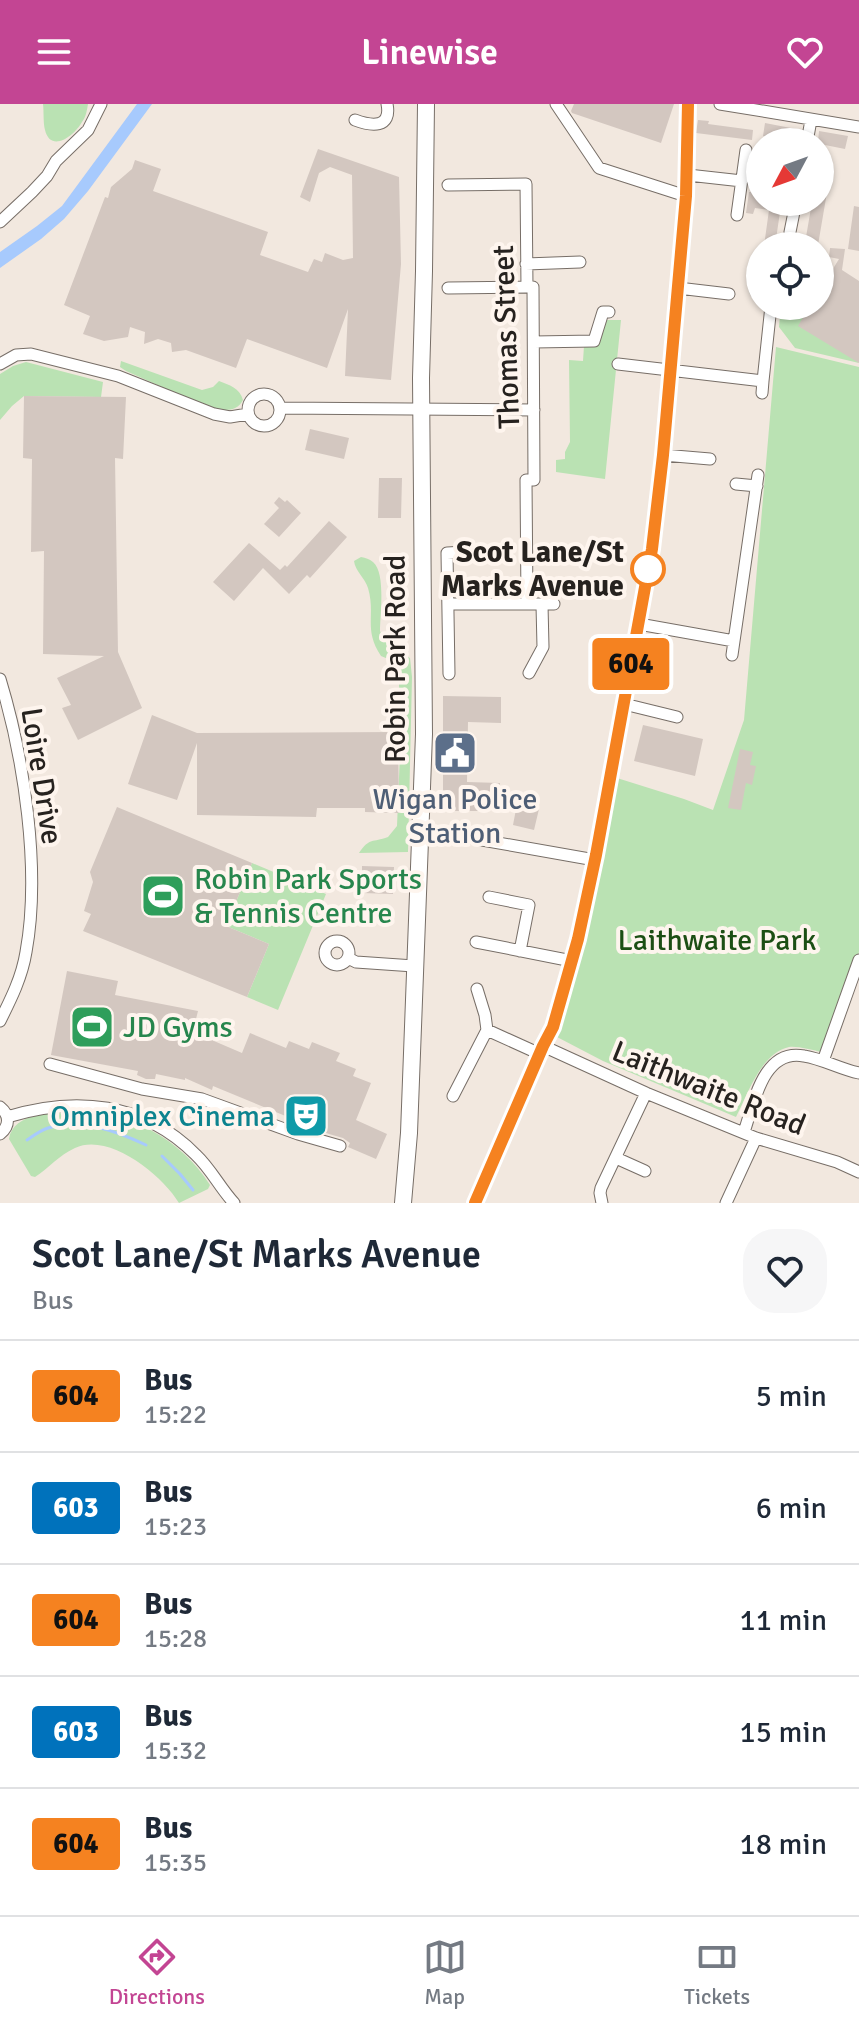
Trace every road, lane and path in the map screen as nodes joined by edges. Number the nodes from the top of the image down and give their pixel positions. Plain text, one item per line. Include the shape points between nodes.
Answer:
1 (101, 104) edge
2 (387, 104) edge
3 (556, 104) edge
4 (688, 104) edge
5 (720, 104) edge
6 (423, 107) edge
7 (355, 120) dead end
8 (811, 120) junction
9 (859, 127) edge
10 (810, 128) edge
11 (746, 150) dead end
12 (688, 175) junction
13 (742, 181) junction
14 (448, 185) dead end
15 (686, 196) junction
16 (737, 215) dead end
17 (793, 216) edge
18 (0, 222) edge
19 (790, 232) dead end
20 (580, 262) dead end
21 (526, 264) junction
22 (527, 287) junction
23 (448, 288) dead end
24 (678, 288) junction
25 (729, 294) dead end
26 (609, 312) dead end
27 (770, 320) edge
28 (534, 342) junction
29 (0, 364) edge
30 (618, 364) dead end
31 (670, 371) junction
32 (280, 408) junction
33 (421, 409) junction
34 (534, 410) junction
35 (248, 414) junction
36 (663, 455) junction
37 (710, 459) dead end
38 (736, 484) dead end
39 (465, 552) dead end
40 (527, 603) junction
41 (448, 604) junction
42 (639, 624) junction
43 (734, 641) junction
44 (732, 655) dead end
45 (529, 673) dead end
46 (449, 674) dead end
47 (0, 679) edge
48 (624, 704) junction
49 (677, 717) dead end
50 (459, 836) dead end
51 (595, 860) junction
52 (489, 897) dead end
53 (476, 942) dead end
54 (520, 951) junction
55 (348, 958) dead end
56 (859, 960) edge
57 (572, 961) junction
58 (414, 966) junction
59 (477, 989) dead end
60 (0, 1021) edge
61 (487, 1030) junction
62 (542, 1050) junction
63 (823, 1061) junction
64 (50, 1064) dead end
65 (859, 1073) edge
66 (646, 1093) junction
67 (453, 1096) dead end
68 (4, 1112) edge
69 (744, 1132) junction
70 (0, 1134) edge
71 (756, 1138) junction
72 (340, 1146) dead end
73 (616, 1158) junction
74 (645, 1171) dead end
75 (859, 1172) edge
76 (234, 1203) edge
77 (403, 1203) edge
78 (475, 1203) edge
79 (602, 1203) edge
80 (726, 1203) edge

1 - 18 street via 88,130
2 - 7 street via 383,122
3 - 15 street via 599,168
4 - 12 street
5 - 8 street
6 - 33 street, Robin Park Road
8 - 9 street
8 - 10 street
11 - 13 street
12 - 13 street
12 - 15 street
13 - 16 street
14 - 21 street, Thomas Street via 529,180
15 - 24 street
17 - 19 street
20 - 21 street
21 - 22 street, Thomas Street
22 - 23 street
22 - 28 street, Thomas Street via 533,287
24 - 25 street
24 - 31 street
26 - 28 street via 603,312 594,341
27 - 31 street via 763,387
28 - 34 street, Thomas Street
29 - 35 street via 31,354 118,376 214,414
30 - 31 street
31 - 36 street
32 - 33 street
32 - 35 street via 268,426 254,423
32 - 35 street via 275,399 262,394 249,404
33 - 34 street
33 - 58 street, Robin Park Road via 424,734
34 - 40 street, Thomas Street via 534,480 526,480
36 - 37 street
36 - 42 street
38 - 43 street via 758,481
39 - 41 street via 447,553
40 - 41 street
40 - 45 street via 548,605 543,647
41 - 46 street
42 - 43 street
42 - 48 street
43 - 44 street
47 - 60 street, Loire Drive via 24,787 31,898 26,955
48 - 49 street
48 - 51 street
50 - 51 street
51 - 57 street
52 - 54 street via 529,905
53 - 54 street
54 - 57 street
55 - 58 street
56 - 63 street
57 - 62 street
58 - 77 street, Robin Park Road
59 - 61 street
61 - 62 street, Laithwaite Road
61 - 67 street
62 - 66 street, Laithwaite Road
62 - 78 street
63 - 65 street
63 - 69 street via 794,1055 769,1068
64 - 72 street via 202,1099
66 - 69 street, Laithwaite Road
66 - 73 street
68 - 70 street via 7,1126
68 - 76 street via 79,1105 148,1120 189,1147
69 - 71 street, Laithwaite Road
71 - 75 street, Laithwaite Road
71 - 80 street
73 - 74 street
73 - 79 street via 601,1188

